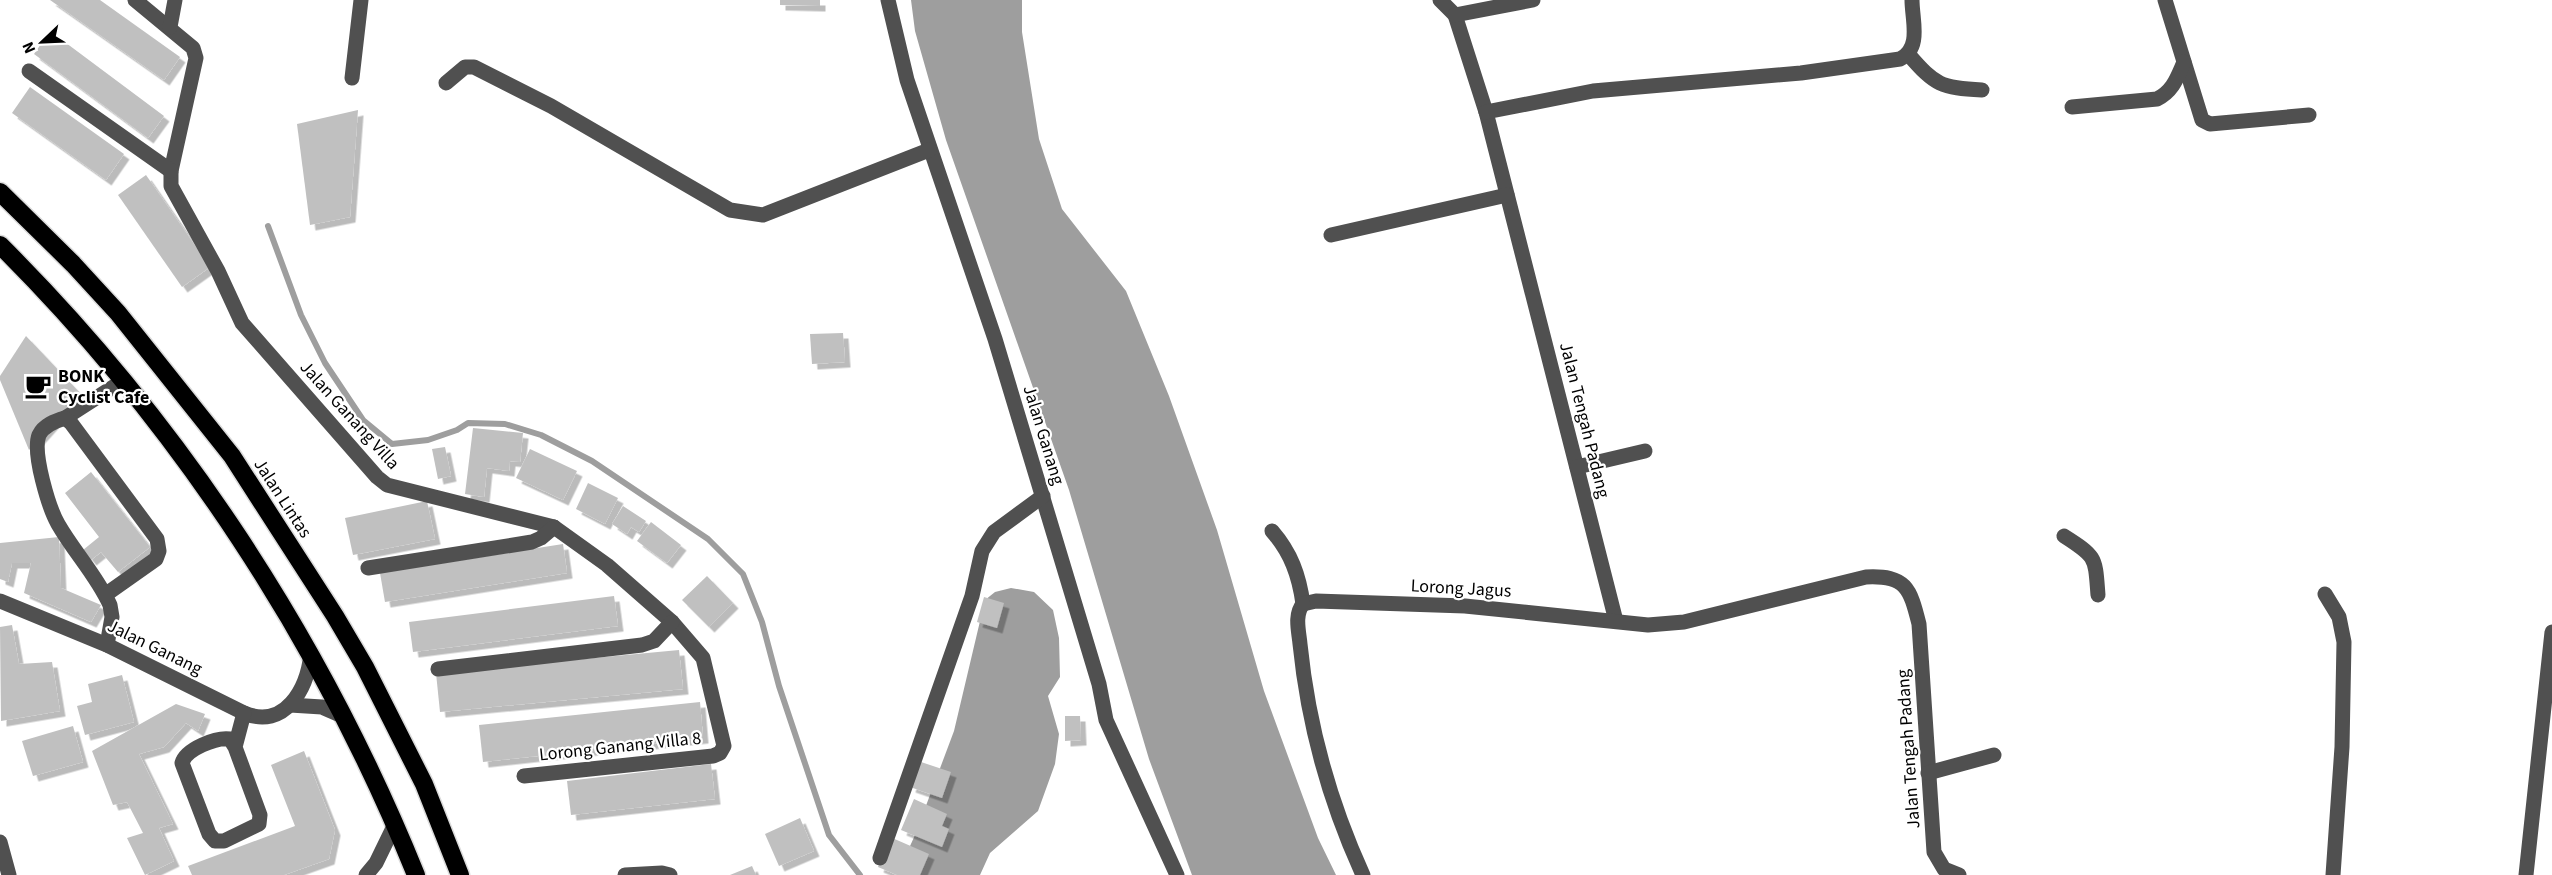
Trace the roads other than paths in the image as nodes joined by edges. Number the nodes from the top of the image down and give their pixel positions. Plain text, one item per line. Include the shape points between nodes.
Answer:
1 (135, 0) edge
2 (175, 0) edge
3 (361, 0) edge
4 (888, 0) edge
5 (1440, 0) edge
6 (1533, 0) edge
7 (1912, 0) edge
8 (2165, 0) edge
9 (1455, 15) junction
10 (170, 27) junction
11 (1909, 55) junction
12 (2184, 62) junction
13 (28, 71) dead end
14 (352, 78) dead end
15 (446, 83) dead end
16 (1982, 90) dead end
17 (2072, 107) dead end
18 (1486, 112) junction
19 (2309, 115) dead end
20 (929, 150) junction
21 (171, 171) junction
22 (0, 192) edge
23 (1507, 195) junction
24 (1331, 235) dead end
25 (0, 245) edge
26 (124, 380) junction
27 (65, 418) junction
28 (1645, 451) dead end
29 (1577, 467) junction
30 (1042, 496) junction
31 (554, 526) junction
32 (1272, 531) dead end
33 (2064, 536) dead end
34 (368, 568) dead end
35 (2325, 594) dead end
36 (105, 595) junction
37 (2098, 596) dead end
38 (0, 601) edge
39 (1303, 604) junction
40 (1616, 621) junction
41 (672, 622) junction
42 (2552, 632) edge
43 (107, 645) junction
44 (311, 654) junction
45 (438, 669) dead end
46 (290, 705) junction
47 (244, 713) junction
48 (345, 717) junction
49 (235, 747) junction
50 (720, 753) joint
51 (1994, 755) dead end
52 (1928, 773) junction
53 (524, 776) dead end
54 (395, 824) junction
55 (0, 842) edge
56 (880, 858) dead end
57 (7, 874) edge
58 (366, 875) edge
59 (416, 875) edge
60 (460, 875) edge
61 (625, 875) edge
62 (670, 875) edge
63 (1176, 875) edge
64 (1363, 875) edge
65 (1959, 875) edge
66 (2333, 875) edge
67 (2526, 875) edge

1 - 10 street, Jalan Ganang Villa
2 - 10 street
3 - 14 street
4 - 20 street, Jalan Ganang
5 - 9 street
6 - 9 street
7 - 11 street via 1914,32
8 - 12 street
9 - 18 street, Jalan Tengah Padang
10 - 21 street, Jalan Ganang Villa via 194,48 196,58
11 - 16 street via 1930,79 1955,89
11 - 18 street via 1801,73 1593,91
12 - 17 street via 2174,86 2157,99
12 - 19 street via 2200,117 2206,123
13 - 21 street
15 - 20 street via 465,67 474,67 551,106 730,210 763,215
18 - 23 street, Jalan Tengah Padang
20 - 30 street, Jalan Ganang via 995,339
21 - 31 street, Jalan Ganang Villa via 171,186 177,200 218,270 242,323 377,477 398,490
22 - 60 highway, Jalan Lintas via 118,314 232,456 364,667 424,784
23 - 24 street
23 - 29 street, Jalan Tengah Padang
25 - 26 highway
26 - 27 street
26 - 44 highway via 249,552
27 - 36 street via 54,421 39,436 42,476 57,523
27 - 36 street via 157,538 156,560
28 - 29 street
29 - 40 street, Jalan Tengah Padang
30 - 56 street via 994,532 982,551 972,596
30 - 63 street, Jalan Ganang via 1100,684 1106,720
31 - 34 street via 532,542
31 - 41 street, Jalan Ganang Villa via 607,565
32 - 39 street via 1294,563
33 - 37 street via 2092,556
35 - 66 street via 2339,617 2343,642 2342,747
36 - 43 street via 112,617
38 - 43 street, Jalan Ganang
39 - 40 street, Lorong Jagus via 1316,601 1465,606
39 - 64 street via 1298,618 1312,719 1334,797
40 - 52 street, Jalan Tengah Padang via 1648,625 1684,622 1866,577 1895,579 1906,585 1919,624
41 - 45 street via 654,641 642,645
41 - 50 street, Jalan Ganang Villa via 703,658 724,746
42 - 67 street
43 - 47 street, Jalan Ganang
44 - 46 street via 305,682
44 - 48 highway
46 - 47 street, Jalan Ganang via 270,717
46 - 48 street, Jalan Ganang via 322,706
47 - 49 street
48 - 54 highway
49 - 49 street via 260,815 259,824 224,841 215,841 182,763 189,752 223,738 230,739
50 - 53 street, Lorong Ganang Villa 8
51 - 52 street
52 - 65 street, Jalan Tengah Padang via 1934,852 1944,869
54 - 58 street
54 - 59 highway
55 - 57 street
61 - 62 street

